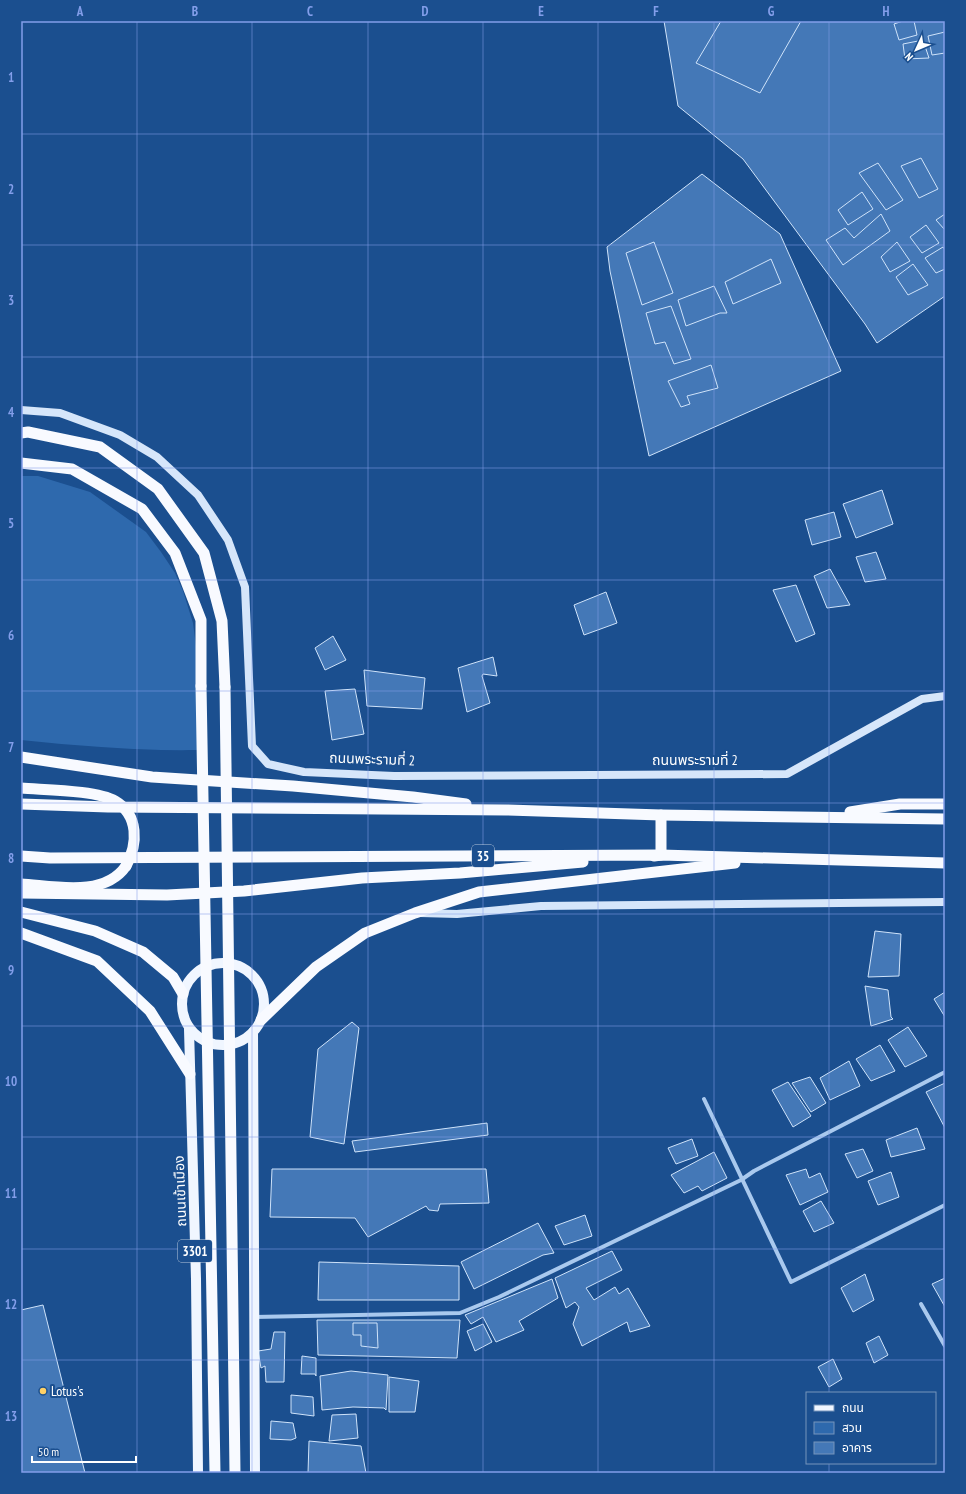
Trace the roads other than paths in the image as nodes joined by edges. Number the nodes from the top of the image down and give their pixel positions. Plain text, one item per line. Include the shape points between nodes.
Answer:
1 (21, 410) edge
2 (21, 433) edge
3 (21, 463) edge
4 (945, 696) edge
5 (21, 757) edge
6 (21, 788) edge
7 (21, 804) edge
8 (945, 804) edge
9 (507, 810) junction
10 (661, 815) junction
11 (822, 817) junction
12 (945, 819) edge
13 (661, 855) junction
14 (21, 856) edge
15 (773, 858) junction
16 (945, 863) edge
17 (21, 884) edge
18 (231, 892) junction
19 (21, 893) edge
20 (202, 893) junction
21 (945, 902) edge
22 (21, 912) edge
23 (415, 913) junction
24 (21, 933) edge
25 (232, 963) junction
26 (204, 966) junction
27 (183, 994) junction
28 (261, 1020) junction
29 (189, 1029) junction
30 (253, 1032) junction
31 (945, 1072) edge
32 (190, 1074) junction
33 (704, 1099) dead end
34 (741, 1180) junction
35 (945, 1205) edge
36 (921, 1304) dead end
37 (253, 1317) junction
38 (945, 1346) edge
39 (198, 1473) edge
40 (215, 1473) edge
41 (235, 1473) edge
42 (255, 1473) edge

1 - 4 main road, ถนนพระรามที่ 2 via 60,412 120,435 157,457 198,495 228,540 245,587 252,746 268,764 304,772 394,776 787,774 922,699
2 - 41 highway, bridge via 28,432 100,447 158,489 204,552 222,621
3 - 40 highway, bridge via 72,468 142,509 175,554 201,620
5 - 9 highway via 152,776 413,797
6 - 17 highway, bridge via 78,793 115,801 131,818 135,830 133,854 126,867 102,885 83,887
7 - 9 highway
8 - 11 highway via 900,804
9 - 10 highway
10 - 11 highway
10 - 13 highway
11 - 12 highway
13 - 14 highway, 35 via 58,858
13 - 15 highway, 35
13 - 18 highway via 460,873 362,878
15 - 16 highway, 35
15 - 23 highway via 479,892
18 - 20 highway
18 - 25 highway
19 - 20 highway
20 - 26 highway
21 - 23 main road via 556,906 457,914
22 - 27 highway via 95,931 143,952 173,977
23 - 28 highway via 364,933 316,967
24 - 32 highway via 97,961 150,1010
25 - 26 main road via 218,962
25 - 28 main road via 251,974 263,992
26 - 27 main road, ถนนเข้าเมือง via 192,975 184,987
27 - 29 main road, ถนนเข้าเมือง via 182,1016
28 - 30 main road
29 - 30 main road via 208,1043 220,1046 244,1040
29 - 32 main road, ถนนเข้าเมือง / 3301
30 - 37 main road
31 - 34 street via 754,1170
32 - 39 main road, ถนนเข้าเมือง / 3301
33 - 34 street
34 - 35 street via 791,1282
34 - 37 street via 499,1297 460,1313
36 - 38 street
37 - 42 main road

